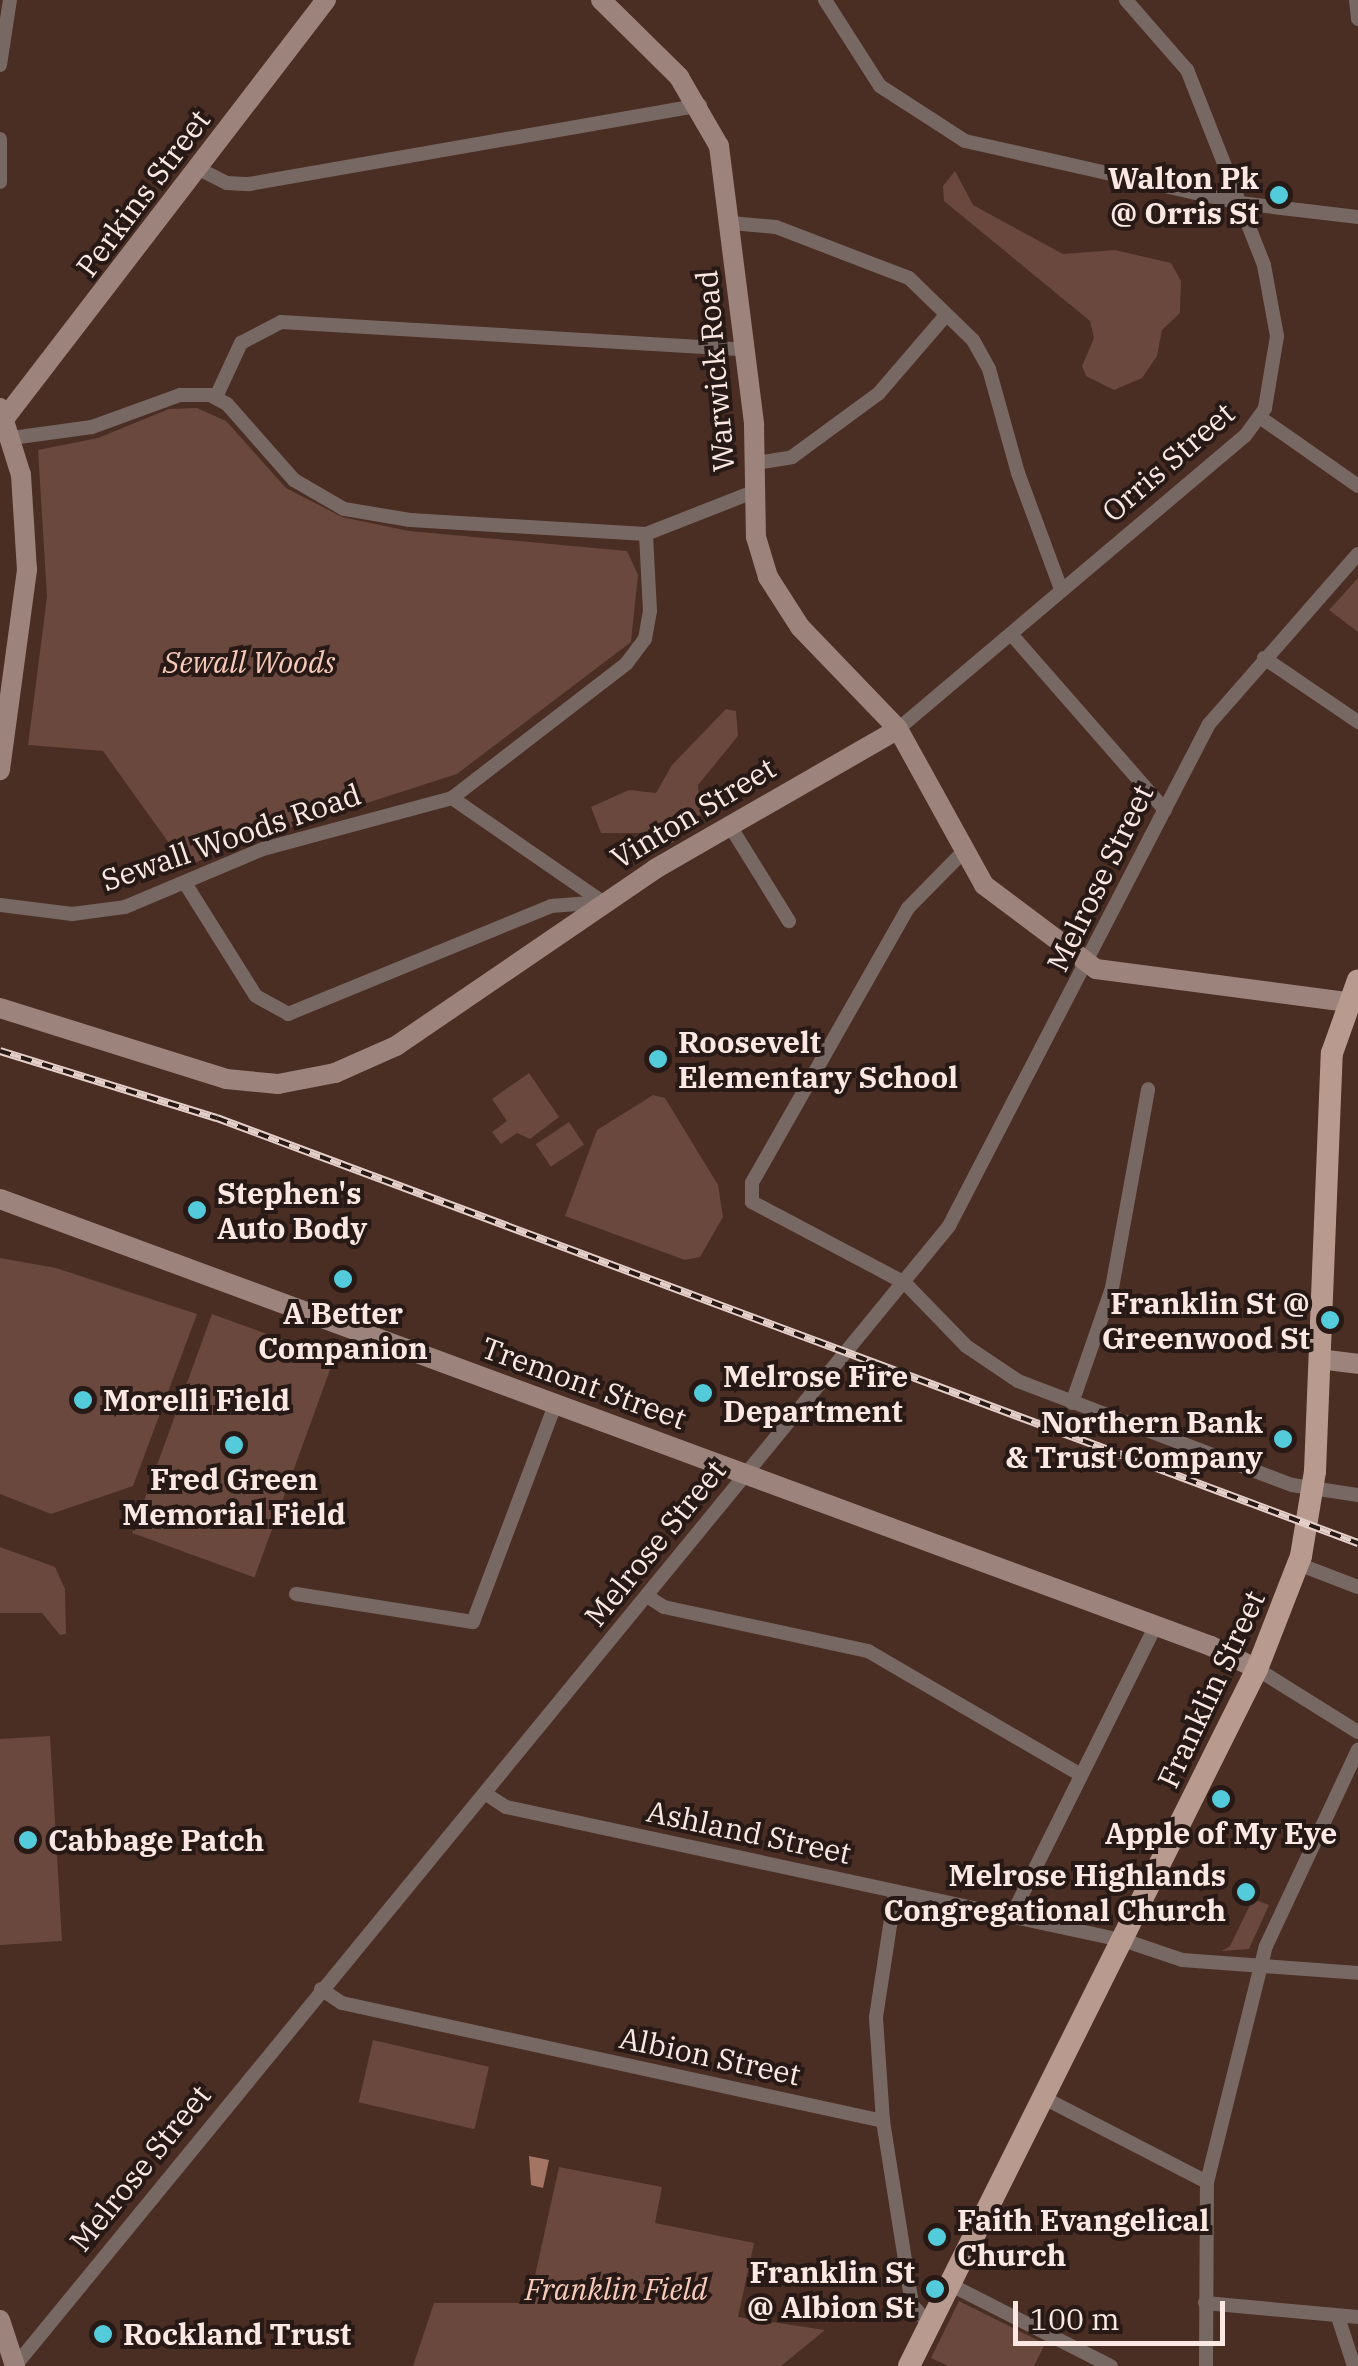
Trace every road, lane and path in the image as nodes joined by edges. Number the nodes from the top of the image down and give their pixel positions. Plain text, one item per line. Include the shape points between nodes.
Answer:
1 (10, 0) edge
2 (326, 0) edge
3 (601, 0) edge
4 (824, 0) edge
5 (1126, 0) edge
6 (1356, 0) edge
7 (1358, 19) edge
8 (0, 66) edge
9 (700, 105) junction
10 (0, 139) edge
11 (198, 169) junction
12 (0, 182) edge
13 (1240, 204) junction
14 (1358, 217) edge
15 (731, 223) junction
16 (946, 315) junction
17 (746, 350) junction
18 (216, 397) junction
19 (1260, 418) junction
20 (5, 421) edge
21 (756, 463) junction
22 (1358, 486) edge
23 (754, 492) junction
24 (646, 534) junction
25 (1358, 554) edge
26 (1061, 590) junction
27 (1011, 634) junction
28 (1264, 658) junction
29 (1358, 722) edge
30 (898, 730) junction
31 (0, 770) edge
32 (452, 798) junction
33 (1164, 810) junction
34 (730, 826) junction
35 (964, 851) junction
36 (185, 884) junction
37 (603, 902) junction
38 (0, 905) edge
39 (789, 920) dead end
40 (1088, 965) junction
41 (1358, 980) edge
42 (1346, 1002) junction
43 (0, 1008) edge
44 (1148, 1089) dead end
45 (0, 1200) edge
46 (905, 1283) junction
47 (1319, 1359) junction
48 (1358, 1364) edge
49 (1072, 1403) junction
50 (555, 1405) junction
51 (746, 1476) junction
52 (1314, 1488) junction
53 (1358, 1495) edge
54 (1298, 1564) junction
55 (1358, 1587) edge
56 (296, 1594) dead end
57 (647, 1596) junction
58 (1156, 1626) junction
59 (1258, 1669) junction
60 (1358, 1732) edge
61 (1358, 1750) edge
62 (1080, 1775) junction
63 (486, 1794) junction
64 (895, 1893) junction
65 (1011, 1917) junction
66 (1126, 1941) junction
67 (1261, 1967) junction
68 (1358, 1973) edge
69 (321, 1990) junction
70 (1046, 2099) junction
71 (883, 2121) junction
72 (1207, 2182) junction
73 (950, 2285) junction
74 (1205, 2303) junction
75 (1338, 2317) junction
76 (1358, 2318) edge
77 (0, 2320) edge
78 (930, 2325) junction
79 (15, 2366) edge
80 (909, 2366) edge
81 (1111, 2366) edge
82 (1206, 2366) edge
83 (1354, 2366) edge

1 - 8 street
2 - 11 street, Perkins Street
3 - 9 street, Warwick Road
4 - 13 street via 880,86 960,138
5 - 13 street, Orris Street via 1181,60
6 - 7 street
9 - 11 street via 244,184
9 - 15 street, Warwick Road via 719,146
10 - 12 street
11 - 20 street, Perkins Street
13 - 14 street
13 - 19 street, Orris Street via 1276,318 1275,362
15 - 16 street via 776,227 904,275
15 - 17 street, Warwick Road
16 - 21 street via 879,393 792,457
16 - 26 street via 984,356
17 - 18 street via 281,322 241,342
17 - 21 street, Warwick Road
18 - 20 street via 180,395 92,427
18 - 24 street via 284,471 344,509 410,520
19 - 22 street
19 - 26 street, Orris Street
20 - 31 street via 26,521 26,597
21 - 23 street, Warwick Road
23 - 24 street
23 - 30 street, Warwick Road via 758,546 778,597
24 - 32 street, Sewall Woods Road via 650,618 638,651
25 - 28 street, Melrose Street
26 - 27 street, Orris Street
27 - 30 street, Orris Street
27 - 33 street
28 - 29 street
28 - 33 street, Melrose Street via 1209,724
30 - 34 street, Vinton Street
30 - 35 street
32 - 36 street, Sewall Woods Road via 263,849
32 - 37 street
33 - 40 street, Melrose Street
34 - 37 street, Vinton Street
34 - 39 street
35 - 40 street via 990,893
35 - 46 street via 908,908 750,1190 760,1210
36 - 37 street via 256,996 288,1014 550,906
36 - 38 street, Sewall Woods Road via 98,912
37 - 43 street, Vinton Street via 396,1046 335,1074 294,1083 226,1080
40 - 42 street
40 - 46 street, Melrose Street via 961,1207
41 - 42 main road, Franklin Street
42 - 47 main road, Franklin Street via 1331,1064
44 - 49 street via 1112,1288
45 - 50 street, Tremont Street
46 - 49 street via 985,1362
46 - 51 street, Melrose Street
47 - 48 street
47 - 52 main road, Franklin Street
49 - 52 street
50 - 51 street, Tremont Street
50 - 56 street via 473,1623
51 - 57 street, Melrose Street
51 - 58 street, Tremont Street
52 - 53 street
52 - 54 main road, Franklin Street
54 - 55 street
54 - 59 main road, Franklin Street
57 - 62 street via 664,1607 872,1653
57 - 63 street, Melrose Street
58 - 59 street, Tremont Street
58 - 62 street
59 - 60 street
59 - 66 main road, Franklin Street
61 - 67 street
62 - 65 street
63 - 64 street, Ashland Street via 504,1807
63 - 69 street, Melrose Street
64 - 65 street, Ashland Street
64 - 71 street via 877,2006
65 - 66 street, Ashland Street
66 - 67 street, Ashland Street via 1182,1960
66 - 70 main road, Franklin Street
67 - 68 street, Ashland Street
67 - 72 street
69 - 71 street, Albion Street via 342,2003
69 - 79 street, Melrose Street
70 - 72 street
70 - 73 main road, Franklin Street
71 - 78 street via 912,2305
72 - 74 street
73 - 78 main road, Franklin Street
73 - 81 street
74 - 75 street
74 - 82 street
75 - 76 street
75 - 83 street
77 - 79 street
78 - 80 main road, Franklin Street

